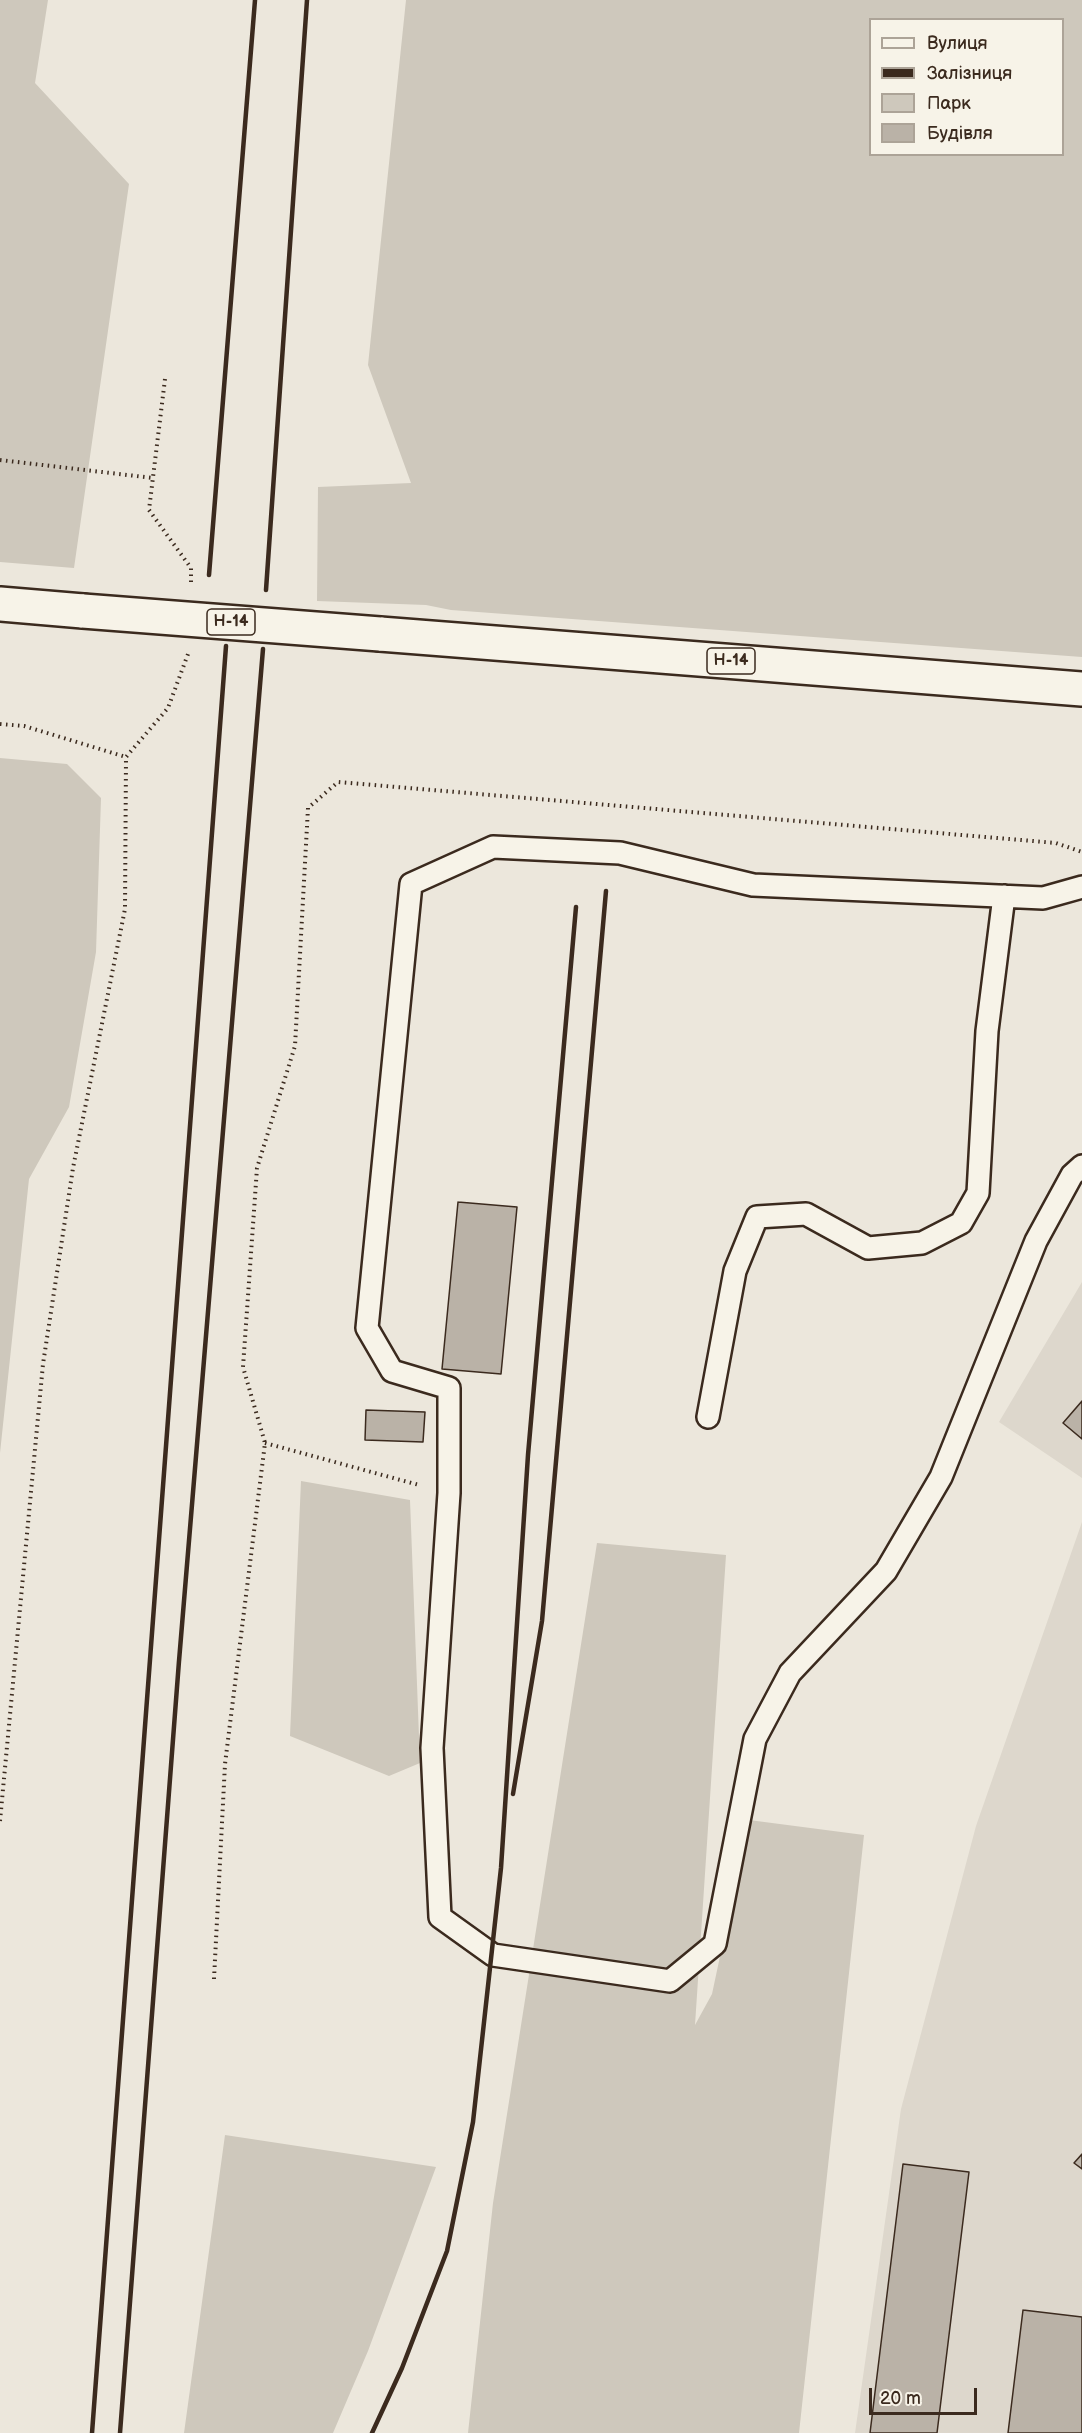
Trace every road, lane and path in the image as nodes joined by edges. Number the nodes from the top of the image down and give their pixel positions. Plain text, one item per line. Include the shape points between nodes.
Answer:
1 (165, 379) dead end
2 (0, 460) edge
3 (153, 478) junction
4 (191, 590) dead end
5 (0, 604) edge
6 (189, 644) dead end
7 (1082, 688) edge
8 (0, 724) edge
9 (126, 757) junction
10 (1082, 852) edge
11 (1082, 887) edge
12 (1005, 896) junction
13 (1082, 1166) edge
14 (708, 1417) dead end
15 (265, 1443) junction
16 (449, 1493) junction
17 (0, 1821) edge
18 (214, 1979) dead end

1 - 3 path
2 - 3 path
3 - 4 path via 149,510 191,568
5 - 7 main road, Н-14, bridge
6 - 9 path via 168,708
8 - 9 path via 24,726
9 - 17 path via 125,909 73,1168 43,1364
10 - 15 path via 1056,843 338,783 308,808 295,1046 257,1168 243,1367
11 - 12 lane via 1043,898
12 - 14 lane via 987,1031 978,1193 961,1223 922,1243 868,1248 806,1214 757,1217 735,1271
12 - 16 lane via 753,885 620,853 493,848 411,884 367,1328 392,1371 449,1388
13 - 16 lane via 1072,1175 1036,1241 941,1477 886,1571 790,1673 755,1739 715,1944 670,1981 493,1955 440,1917 432,1748
15 - 16 path
15 - 18 path via 225,1764

